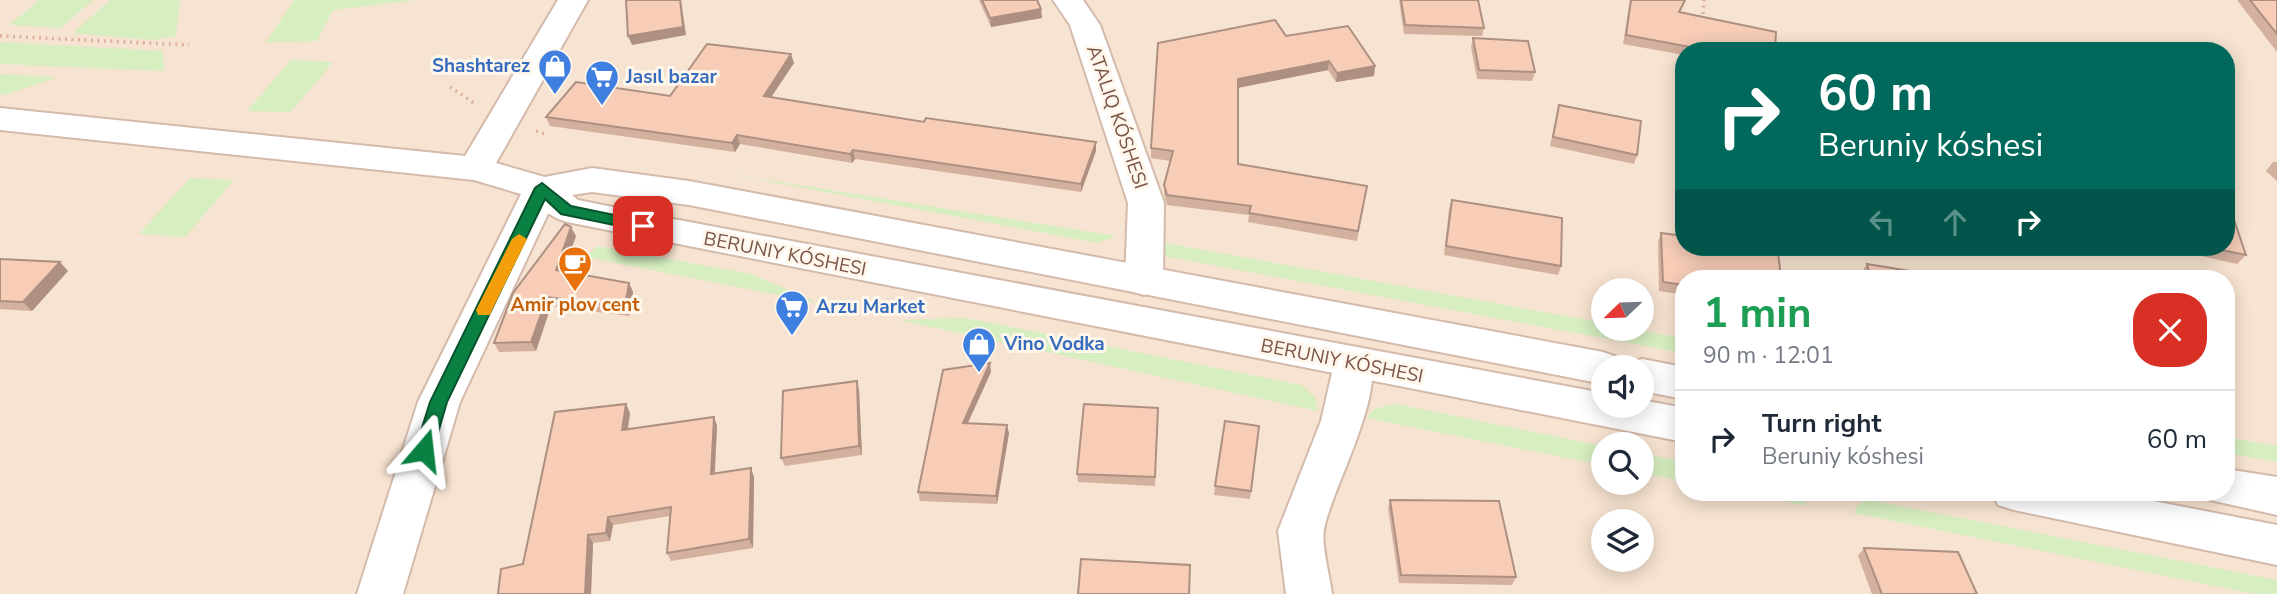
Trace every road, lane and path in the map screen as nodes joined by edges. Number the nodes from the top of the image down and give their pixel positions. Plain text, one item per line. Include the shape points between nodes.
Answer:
1 (573, 0) edge
2 (1068, 0) edge
3 (1704, 0) edge
4 (1703, 14) edge
5 (0, 36) edge
6 (189, 46) dead end
7 (3, 120) edge
8 (475, 169) junction
9 (542, 188) junction
10 (1144, 281) junction
11 (1354, 364) junction
12 (1591, 366) edge
13 (1654, 377) edge
14 (1675, 381) edge
15 (1675, 423) edge
16 (2235, 488) edge
17 (2277, 496) edge
18 (2059, 501) edge
19 (2277, 545) edge
20 (380, 594) edge
21 (1309, 594) edge

1 - 8 street
2 - 10 street via 1085,25 1146,203
3 - 4 path
5 - 6 path
7 - 8 street
8 - 9 street
9 - 10 street via 592,180 689,193
9 - 11 street, BERUNIY KÓSHESI via 567,210
9 - 20 street via 439,402
10 - 12 street
11 - 15 street, BERUNIY KÓSHESI
11 - 21 street via 1342,421 1301,531
13 - 14 street
16 - 17 street
18 - 19 street

